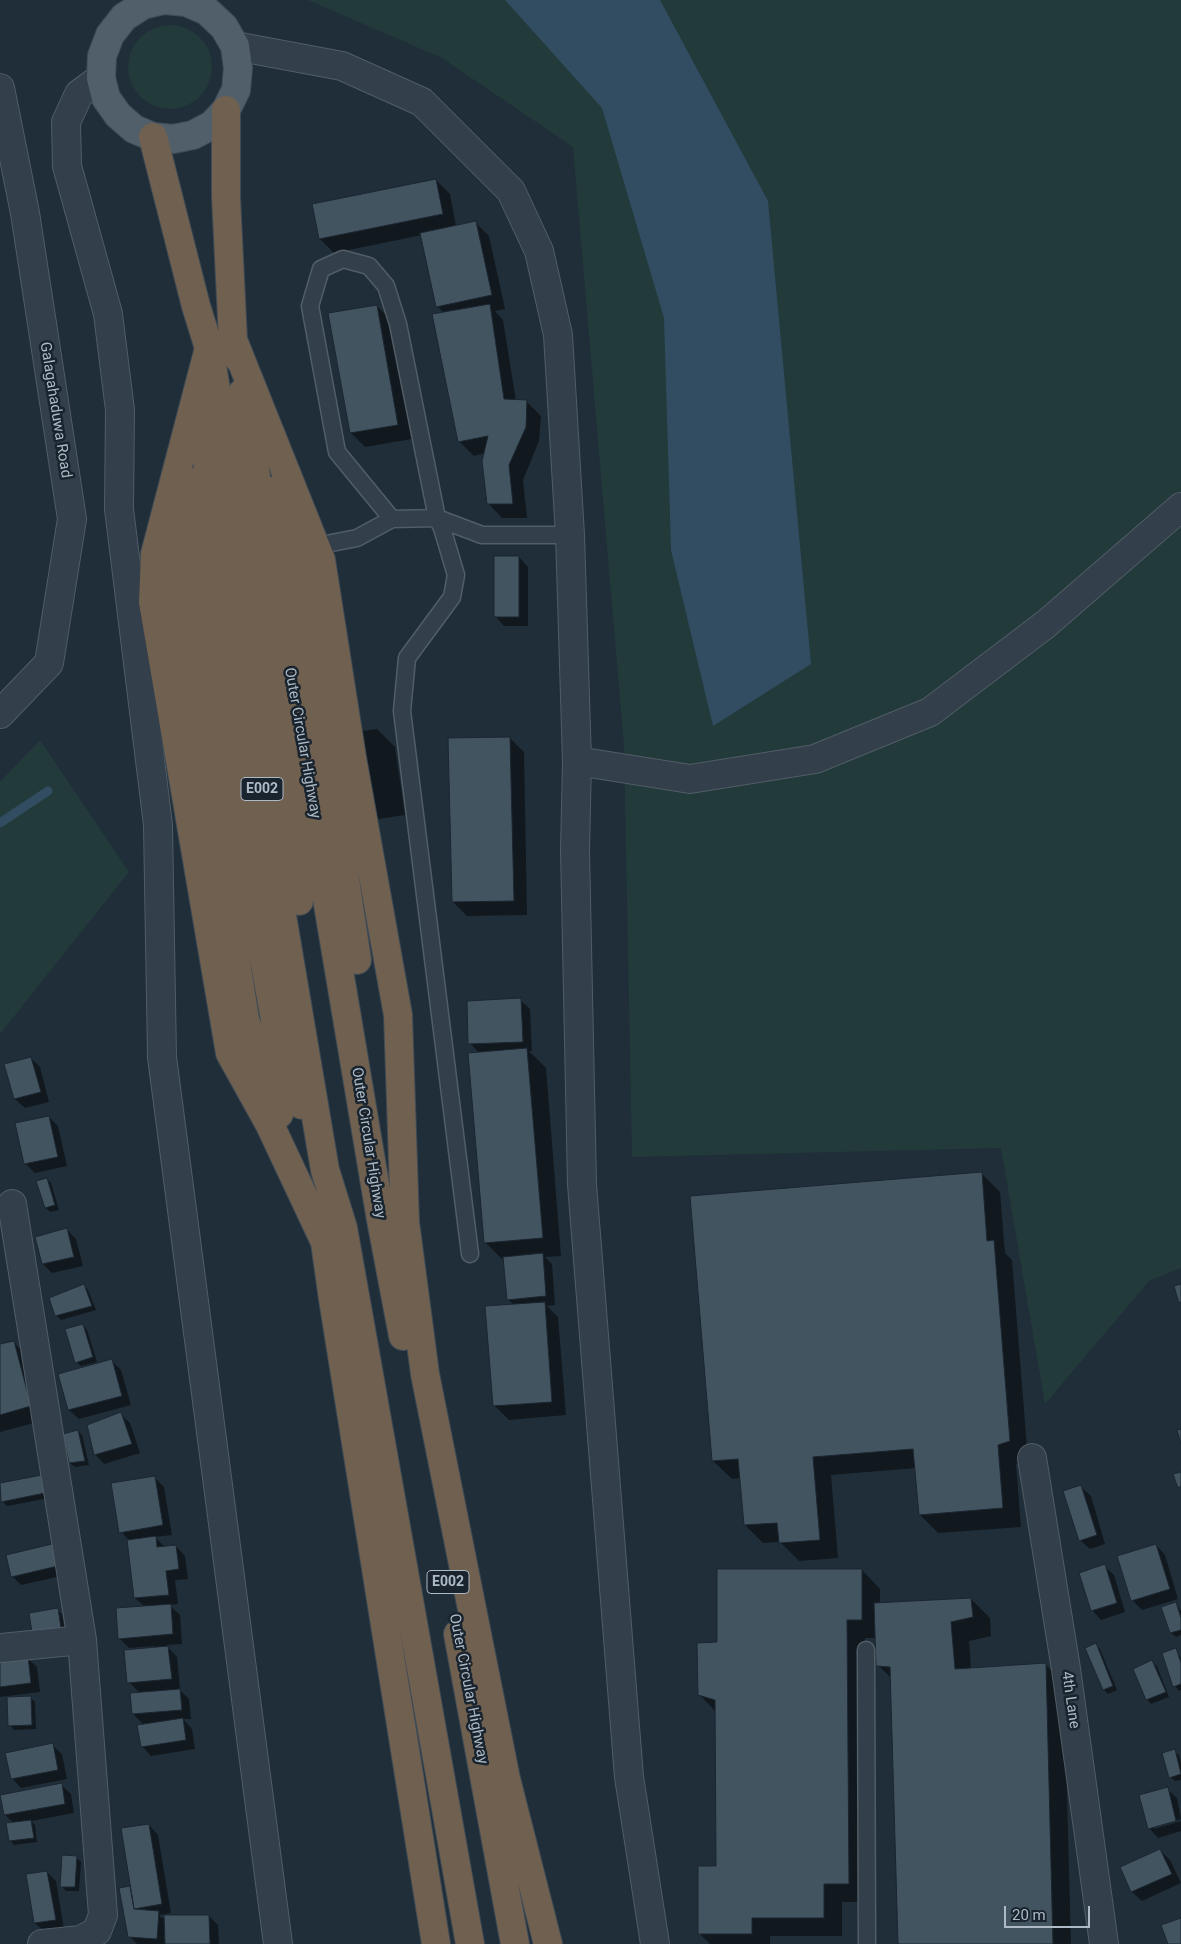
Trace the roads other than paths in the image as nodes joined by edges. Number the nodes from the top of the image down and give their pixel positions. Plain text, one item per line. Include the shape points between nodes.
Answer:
1 (175, 1) edge
2 (123, 9) edge
3 (235, 46) junction
4 (101, 78) junction
5 (0, 88) edge
6 (226, 110) junction
7 (153, 137) junction
8 (221, 344) junction
9 (202, 427) junction
10 (194, 482) junction
11 (1181, 507) edge
12 (392, 518) junction
13 (437, 518) junction
14 (570, 534) junction
15 (316, 546) junction
16 (0, 714) edge
17 (577, 761) junction
18 (325, 1170) junction
19 (12, 1204) dead end
20 (334, 1235) junction
21 (470, 1254) dead end
22 (1032, 1458) dead end
23 (82, 1640) junction
24 (0, 1648) edge
25 (866, 1650) dead end
26 (42, 1944) edge
27 (278, 1944) edge
28 (436, 1944) edge
29 (470, 1944) edge
30 (515, 1944) edge
31 (548, 1944) edge
32 (655, 1944) edge
33 (867, 1944) edge
34 (1104, 1944) edge

1 - 2 main road
1 - 3 main road via 208,11 224,26
2 - 4 main road via 102,56
3 - 6 main road via 236,90
3 - 14 street via 342,66 422,102 511,191 539,252 558,335
4 - 7 main road via 106,98 118,115 134,129
4 - 27 street via 79,94 66,122 67,166 108,314 120,410 119,509 158,825 162,1057
5 - 16 street, Galagahaduwa Road via 26,213 72,520 48,663
6 - 7 main road via 212,125 193,135 173,139
6 - 8 highway
7 - 8 highway via 196,306
8 - 9 highway, E002
8 - 15 highway
8 - 20 highway via 281,770
8 - 20 highway via 155,554 153,602 230,1053
8 - 30 highway, Outer Circular Highway / E002
9 - 10 highway
9 - 18 highway, E002
10 - 18 highway via 200,572 232,779 279,1042
10 - 20 highway via 177,578 245,1020
11 - 17 street via 1046,624 930,712 815,760 690,779
12 - 13 lane
12 - 13 lane via 337,452 310,306 321,269 343,259 369,266 386,286 398,324
12 - 15 lane via 357,538
13 - 14 lane via 482,535
13 - 21 lane via 456,575 452,597 407,658 402,711
14 - 17 street
15 - 31 highway via 321,560 398,1015 405,1222 425,1374 506,1779
17 - 32 street via 575,850 582,1184 629,1777
18 - 20 highway, E002
19 - 23 street
20 - 28 highway via 333,1299
20 - 29 highway, E002
22 - 34 street, 4th Lane via 1066,1669
23 - 24 street
23 - 26 street via 103,1914 97,1931 81,1940
25 - 33 lane

